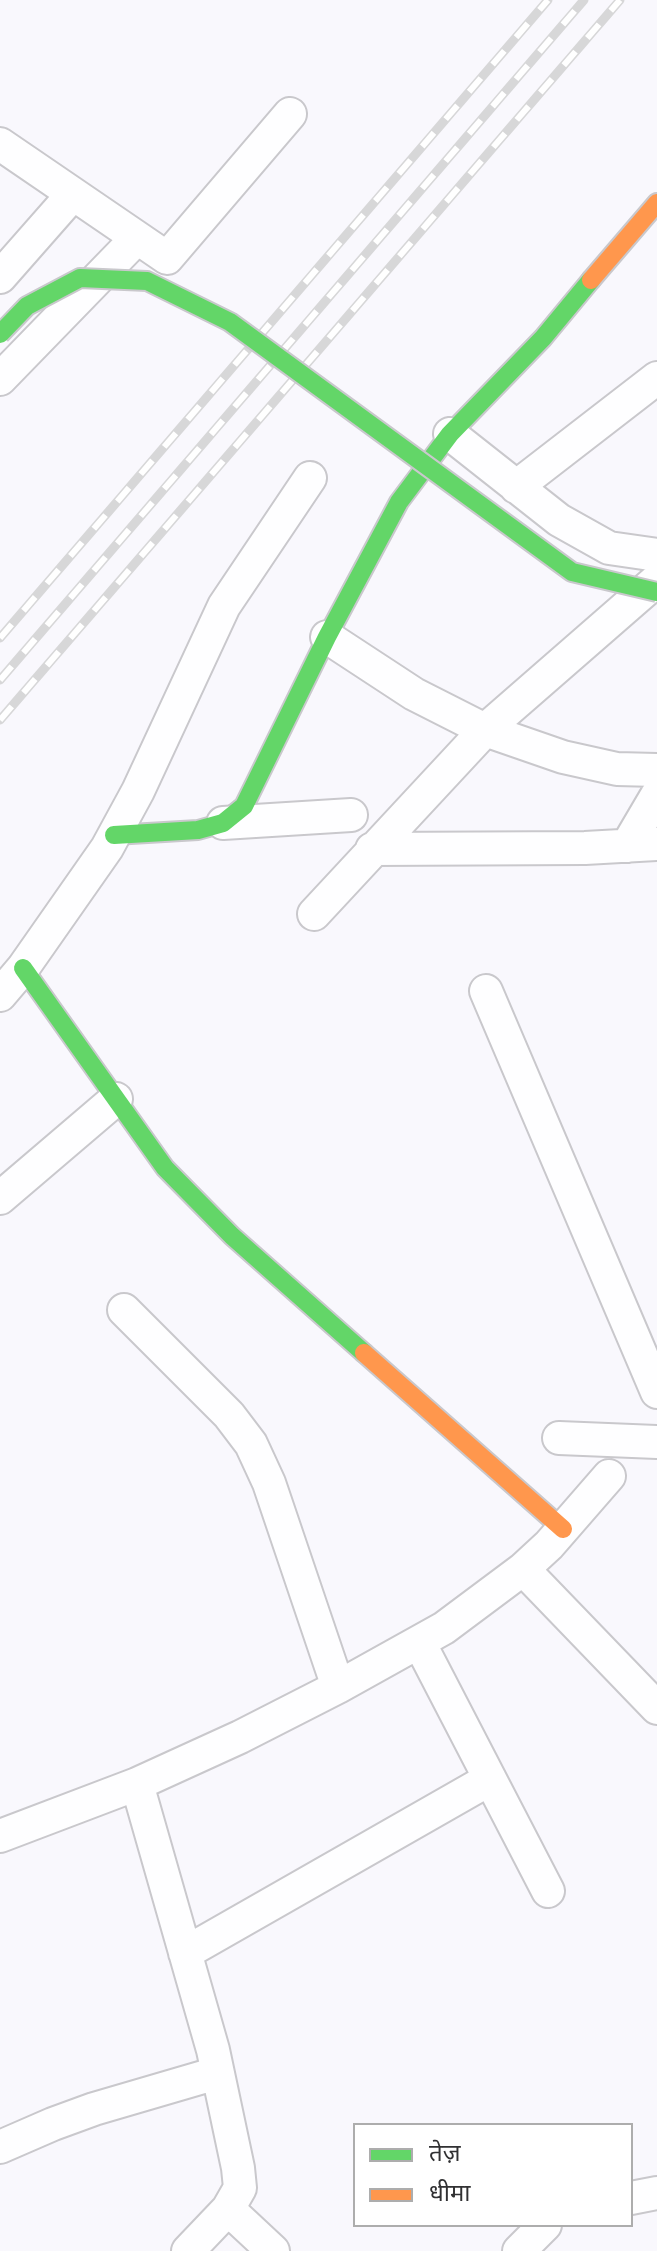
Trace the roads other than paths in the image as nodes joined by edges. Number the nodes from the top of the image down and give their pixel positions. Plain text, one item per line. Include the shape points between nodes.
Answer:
1 (290, 114) dead end
2 (0, 144) edge
3 (73, 194) junction
4 (657, 203) edge
5 (137, 238) junction
6 (0, 277) edge
7 (0, 334) edge
8 (657, 378) edge
9 (0, 379) edge
10 (450, 434) junction
11 (310, 478) dead end
12 (516, 487) junction
13 (657, 555) edge
14 (657, 580) edge
15 (657, 592) edge
16 (327, 637) junction
17 (485, 730) junction
18 (657, 770) edge
19 (657, 795) edge
20 (351, 815) dead end
21 (223, 823) junction
22 (114, 835) junction
23 (642, 845) edge
24 (372, 849) junction
25 (314, 914) dead end
26 (23, 968) junction
27 (486, 991) dead end
28 (0, 995) edge
29 (116, 1099) junction
30 (0, 1198) edge
31 (124, 1310) dead end
32 (657, 1392) edge
33 (559, 1438) dead end
34 (657, 1442) edge
35 (609, 1476) dead end
36 (563, 1529) junction
37 (523, 1569) junction
38 (419, 1642) junction
39 (338, 1687) junction
40 (657, 1708) edge
41 (490, 1779) junction
42 (137, 1784) junction
43 (0, 1836) edge
44 (548, 1891) dead end
45 (185, 1953) junction
46 (217, 2073) junction
47 (0, 2147) edge
48 (657, 2193) edge
49 (633, 2198) edge
50 (228, 2209) junction
51 (543, 2227) edge
52 (188, 2251) edge
53 (273, 2251) edge
54 (519, 2251) edge

1 - 5 street via 167,258
2 - 3 street
3 - 5 street
3 - 6 street
4 - 10 street via 543,338
5 - 9 street
7 - 15 street, bridge via 27,306 80,278 147,281 230,322 572,572
8 - 12 street
10 - 12 street
10 - 16 street via 399,502
11 - 22 street via 224,606
12 - 13 street via 559,520 609,548
14 - 17 street
16 - 17 street via 414,694
16 - 21 street via 244,806
17 - 18 street via 563,757 617,769
17 - 24 street
19 - 23 street
20 - 21 street
21 - 22 street via 198,830
22 - 26 street
23 - 24 street
24 - 25 street
26 - 28 street
26 - 29 street
27 - 32 street
29 - 30 street
29 - 36 street via 165,1168 232,1236
31 - 39 street via 251,1444
33 - 34 street
35 - 36 street
36 - 37 street
37 - 38 street
37 - 40 street
38 - 39 street
38 - 41 street
39 - 42 street
41 - 44 street
41 - 45 street
42 - 43 street
42 - 45 street
45 - 46 street
46 - 47 street via 94,2109
46 - 50 street via 240,2188
48 - 49 street
50 - 52 street
50 - 53 street
51 - 54 street

